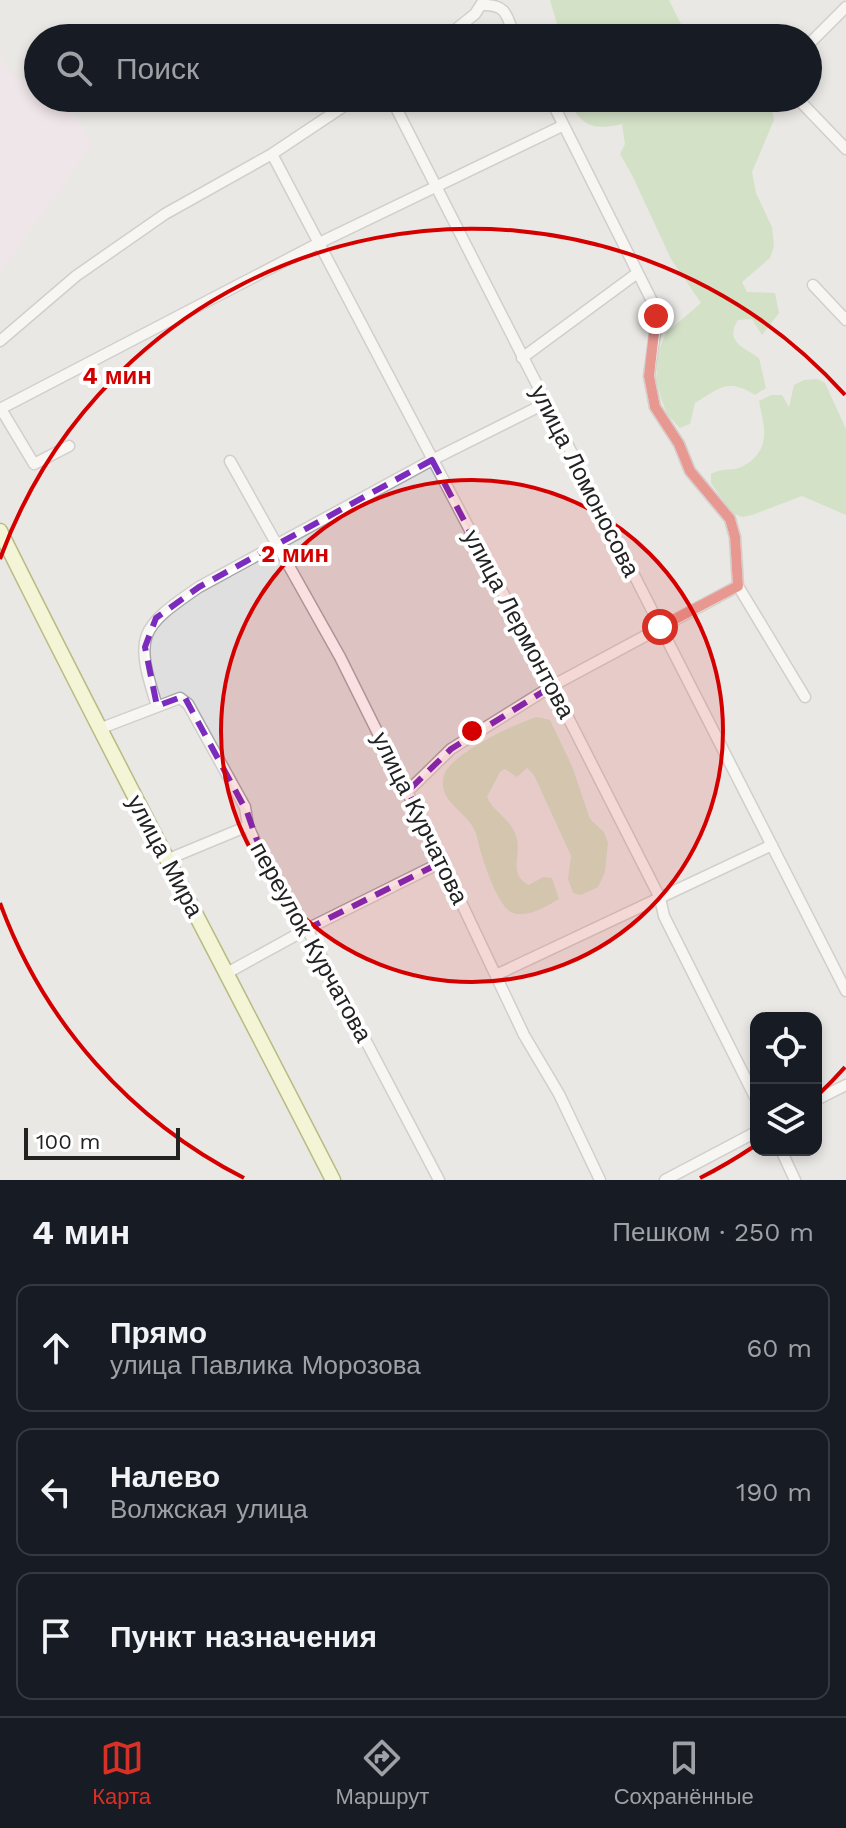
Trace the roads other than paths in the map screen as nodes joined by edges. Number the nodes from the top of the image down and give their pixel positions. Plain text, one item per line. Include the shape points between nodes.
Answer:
1 (483, 2) edge
2 (846, 7) edge
3 (464, 24) edge
4 (509, 24) edge
5 (822, 31) edge
6 (335, 112) edge
7 (398, 112) edge
8 (556, 112) edge
9 (810, 112) edge
10 (562, 126) junction
11 (846, 149) edge
12 (272, 154) junction
13 (437, 185) junction
14 (317, 244) junction
15 (636, 274) junction
16 (813, 285) dead end
17 (846, 320) edge
18 (0, 341) edge
19 (522, 358) junction
20 (546, 403) junction
21 (0, 409) edge
22 (69, 446) dead end
23 (432, 460) junction
24 (230, 461) dead end
25 (0, 531) edge
26 (276, 544) junction
27 (738, 586) junction
28 (660, 627) junction
29 (552, 686) junction
30 (805, 697) dead end
31 (157, 706) junction
32 (99, 729) junction
33 (408, 791) junction
34 (248, 826) junction
35 (772, 845) junction
36 (166, 860) junction
37 (442, 862) junction
38 (660, 898) junction
39 (307, 929) junction
40 (227, 973) junction
41 (496, 975) junction
42 (846, 991) edge
43 (846, 1085) edge
44 (750, 1087) edge
45 (822, 1097) edge
46 (750, 1135) edge
47 (784, 1156) edge
48 (333, 1180) edge
49 (439, 1180) edge
50 (600, 1180) edge
51 (665, 1180) edge
52 (795, 1180) edge

1 - 3 street
1 - 4 street via 502,8
2 - 5 street
6 - 12 street
7 - 13 street, улица Ломоносова
8 - 10 street
9 - 11 street
10 - 13 street
10 - 15 street
12 - 14 street, улица Лермонтова
12 - 18 street via 165,214 76,276
13 - 14 street
13 - 19 street, улица Ломоносова
14 - 21 street
14 - 23 street, улица Лермонтова
15 - 19 street
15 - 27 street via 656,316 649,376 655,407 690,471 730,519
16 - 17 street
19 - 20 street, улица Ломоносова
20 - 23 street
20 - 28 street, улица Ломоносова
21 - 22 street via 34,464
23 - 26 street
23 - 29 street, улица Лермонтова
24 - 26 street, улица Курчатова
25 - 32 main road, улица Мира
26 - 31 street via 199,587 149,626 145,660
26 - 33 street, улица Курчатова
27 - 28 street
27 - 30 street
28 - 29 street
28 - 35 street, улица Ломоносова
29 - 33 street via 451,749
29 - 38 street, улица Лермонтова
31 - 32 street, переулок Курчатова
31 - 34 street, переулок Курчатова via 180,698 188,704 245,807
32 - 36 main road, улица Мира
33 - 37 street, улица Курчатова
34 - 36 street
34 - 39 street, переулок Курчатова via 266,866
35 - 38 street
35 - 42 street, улица Ломоносова
36 - 40 main road, улица Мира
37 - 39 street
37 - 41 street, улица Курчатова
38 - 41 street
38 - 44 street, улица Лермонтова via 664,916
39 - 40 street
39 - 49 street, переулок Курчатова
40 - 48 main road, улица Мира
41 - 50 street, улица Курчатова
43 - 45 street
46 - 51 street
47 - 52 street

